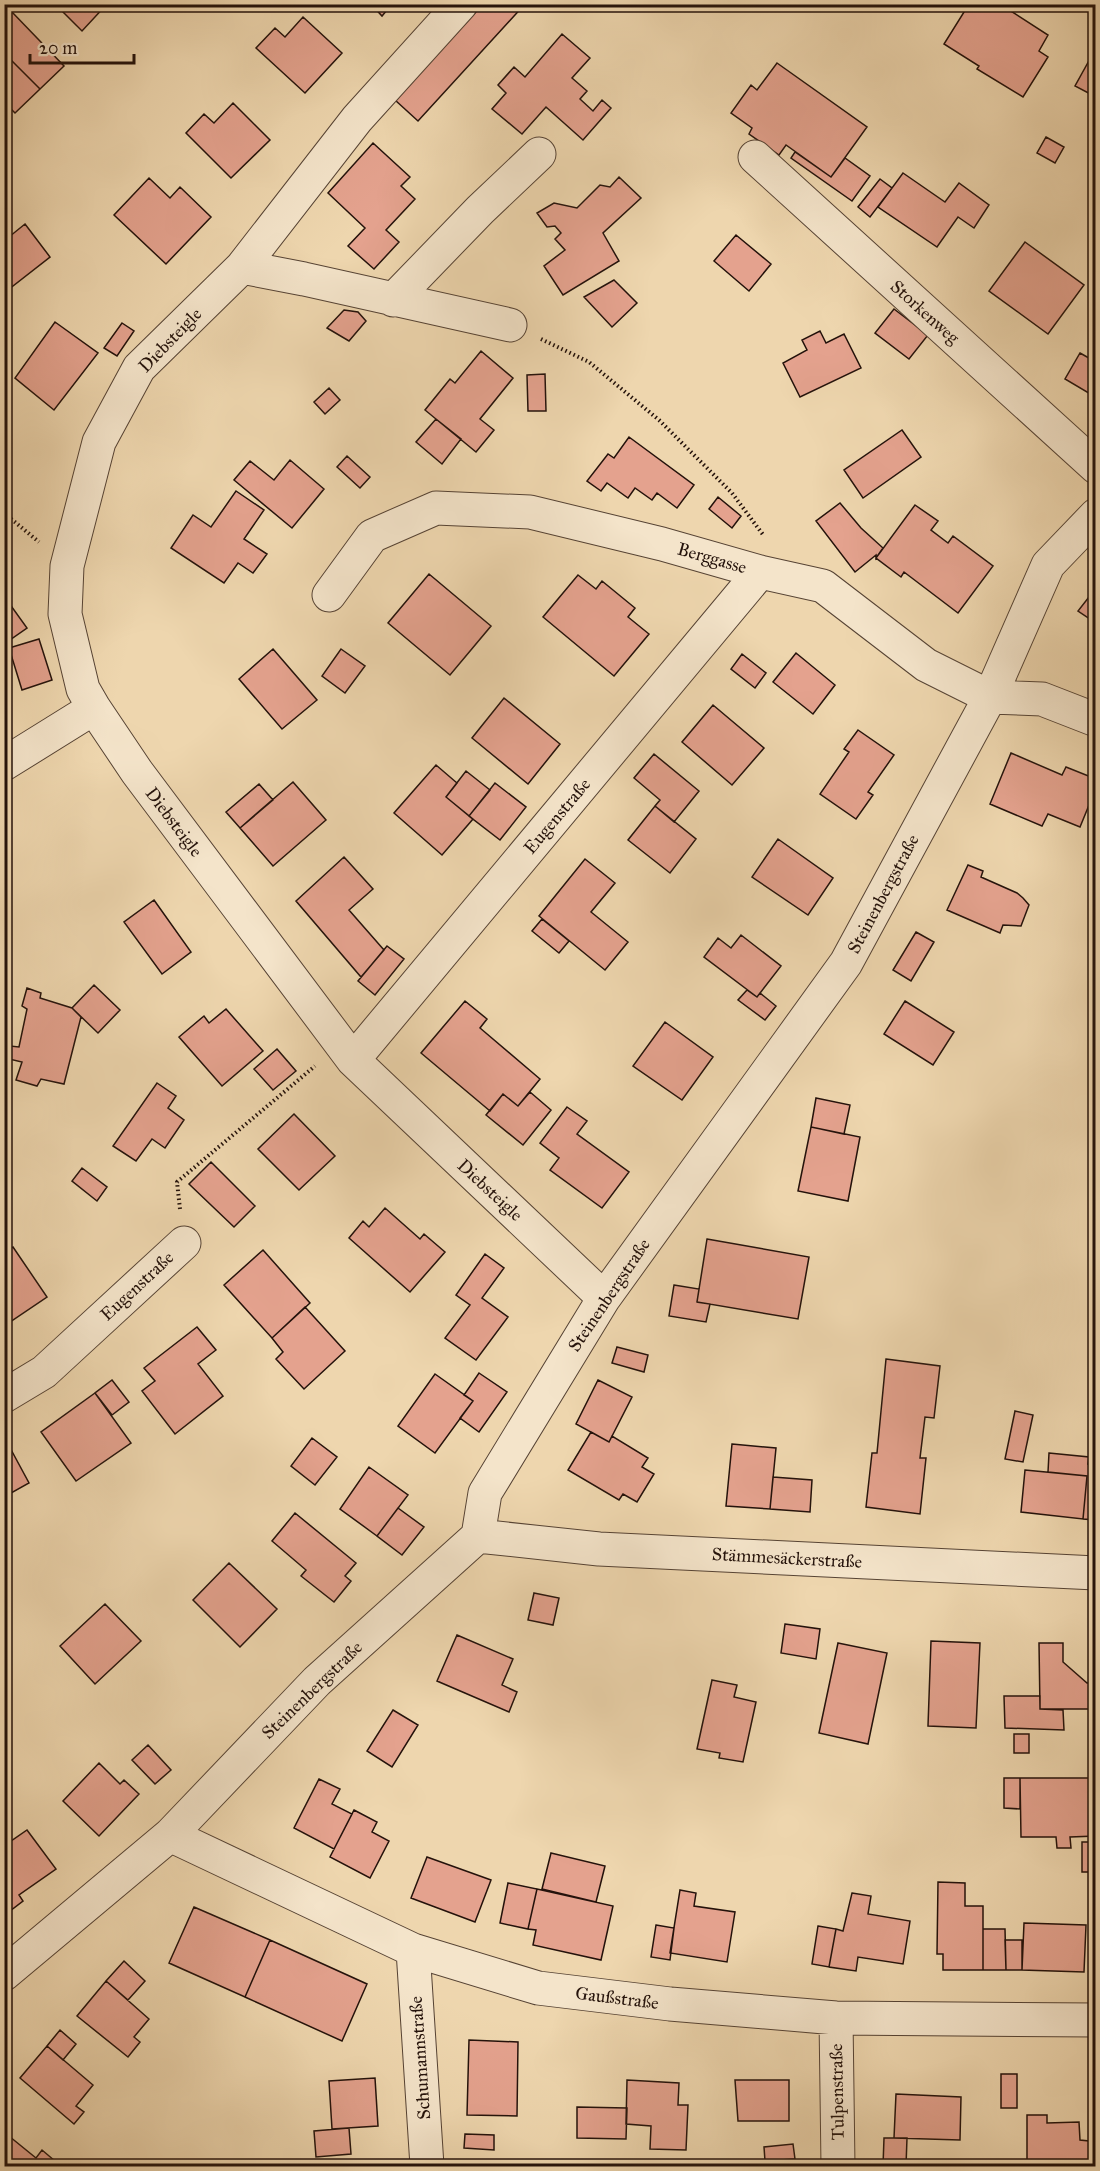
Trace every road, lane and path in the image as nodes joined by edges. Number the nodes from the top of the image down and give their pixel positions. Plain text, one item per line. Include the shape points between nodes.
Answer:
1 (461, 4) edge
2 (539, 154) dead end
3 (755, 157) dead end
4 (242, 267) junction
5 (393, 300) junction
6 (510, 325) joint
7 (1095, 468) edge
8 (1095, 515) edge
9 (760, 572) junction
10 (329, 595) dead end
11 (990, 697) junction
12 (94, 708) junction
13 (1095, 720) edge
14 (4, 764) edge
15 (338, 1060) junction
16 (184, 1243) joint
17 (604, 1298) junction
18 (4, 1396) edge
19 (478, 1536) junction
20 (1095, 1573) edge
21 (170, 1835) junction
22 (413, 1950) junction
23 (4, 1974) edge
24 (836, 2018) junction
25 (1095, 2020) edge
26 (427, 2166) edge
27 (838, 2166) edge

1 - 4 street, Diebsteigle via 357,119
2 - 5 street
3 - 7 street, Storkenweg
4 - 5 street
4 - 12 street, Diebsteigle via 139,368 99,442 66,566 65,614 83,689
5 - 6 street
6 - 9 path via 589,362 659,420 732,493 768,541
8 - 11 street, Steinenbergstraße via 1048,565
9 - 10 street, Berggasse via 530,512 436,508 372,536
9 - 11 street, Berggasse via 823,586 926,664
9 - 15 street, Eugenstraße
11 - 13 street, Berggasse via 1042,699
11 - 17 street, Steinenbergstraße via 846,963
12 - 14 street
12 - 15 street, Diebsteigle
15 - 16 path, Eugenstraße via 177,1182
15 - 17 street, Diebsteigle
16 - 18 street, Eugenstraße via 44,1372
17 - 19 street, Steinenbergstraße via 485,1493
19 - 20 street, Stämmesäckerstraße via 599,1549
19 - 21 street, Steinenbergstraße via 317,1681
21 - 22 street, Gaußstraße
21 - 23 street, Steinenbergstraße
22 - 24 street, Gaußstraße via 538,1988
22 - 26 street, Schumannstraße
24 - 25 street, Gaußstraße
24 - 27 street, Tulpenstraße

